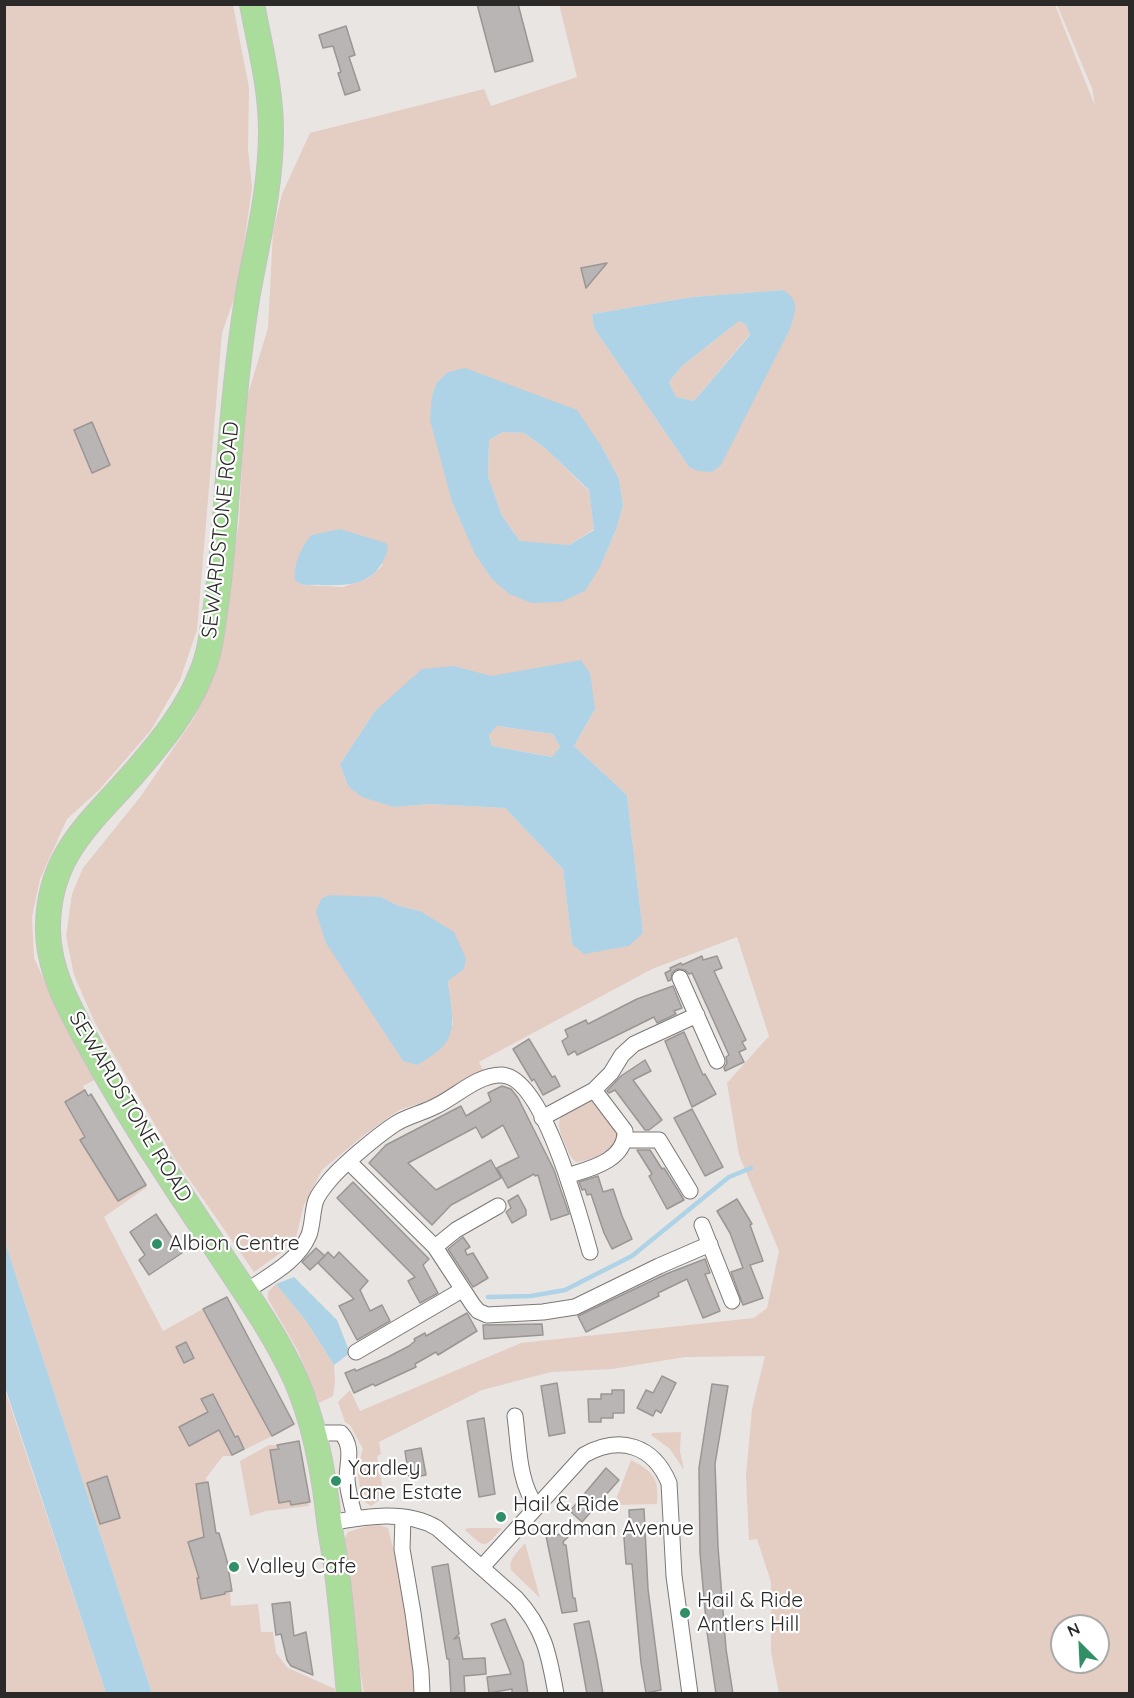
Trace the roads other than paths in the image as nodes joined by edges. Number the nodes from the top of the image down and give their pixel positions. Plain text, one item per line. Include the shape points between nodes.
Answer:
1 (252, 4) edge
2 (680, 978) dead end
3 (697, 1015) junction
4 (717, 1061) dead end
5 (594, 1090) junction
6 (542, 1118) junction
7 (625, 1140) junction
8 (349, 1161) junction
9 (567, 1176) junction
10 (690, 1191) dead end
11 (498, 1206) dead end
12 (702, 1225) dead end
13 (710, 1244) junction
14 (435, 1247) junction
15 (590, 1252) dead end
16 (462, 1290) junction
17 (245, 1292) junction
18 (732, 1301) dead end
19 (356, 1352) dead end
20 (515, 1416) dead end
21 (315, 1435) junction
22 (537, 1507) junction
23 (403, 1517) junction
24 (355, 1518) junction
25 (329, 1523) junction
26 (482, 1567) junction
27 (350, 1694) edge
28 (422, 1694) edge
29 (556, 1694) edge
30 (690, 1694) edge

1 - 17 main road, SEWARDSTONE ROAD via 271,124 270,169 245,313 209,651 186,704 162,739 66,854 51,897 48,926 58,980 89,1045 173,1184
2 - 3 street
3 - 4 street
3 - 5 street via 634,1044
5 - 6 street
5 - 7 street via 625,1131
6 - 8 street via 523,1086 512,1078 484,1077 435,1107 395,1124
6 - 9 street
7 - 9 street via 614,1157
7 - 10 street via 659,1140
8 - 14 street
8 - 17 street via 316,1199 304,1245 290,1261
9 - 15 street
11 - 14 street
12 - 13 street
13 - 16 street via 575,1307 487,1315
13 - 18 street
14 - 16 street
16 - 19 street
17 - 21 main road, SEWARDSTONE ROAD via 296,1379
20 - 22 street via 525,1483
21 - 24 street via 341,1433 345,1438 349,1448 347,1480
21 - 25 main road, SEWARDSTONE ROAD
22 - 26 street
22 - 30 street via 576,1462 596,1449 622,1444 655,1459 669,1483 674,1575
23 - 24 street
23 - 26 street via 428,1522
23 - 28 street via 402,1549
24 - 25 street
25 - 27 main road, SEWARDSTONE ROAD
26 - 29 street via 516,1598 538,1627 550,1656

